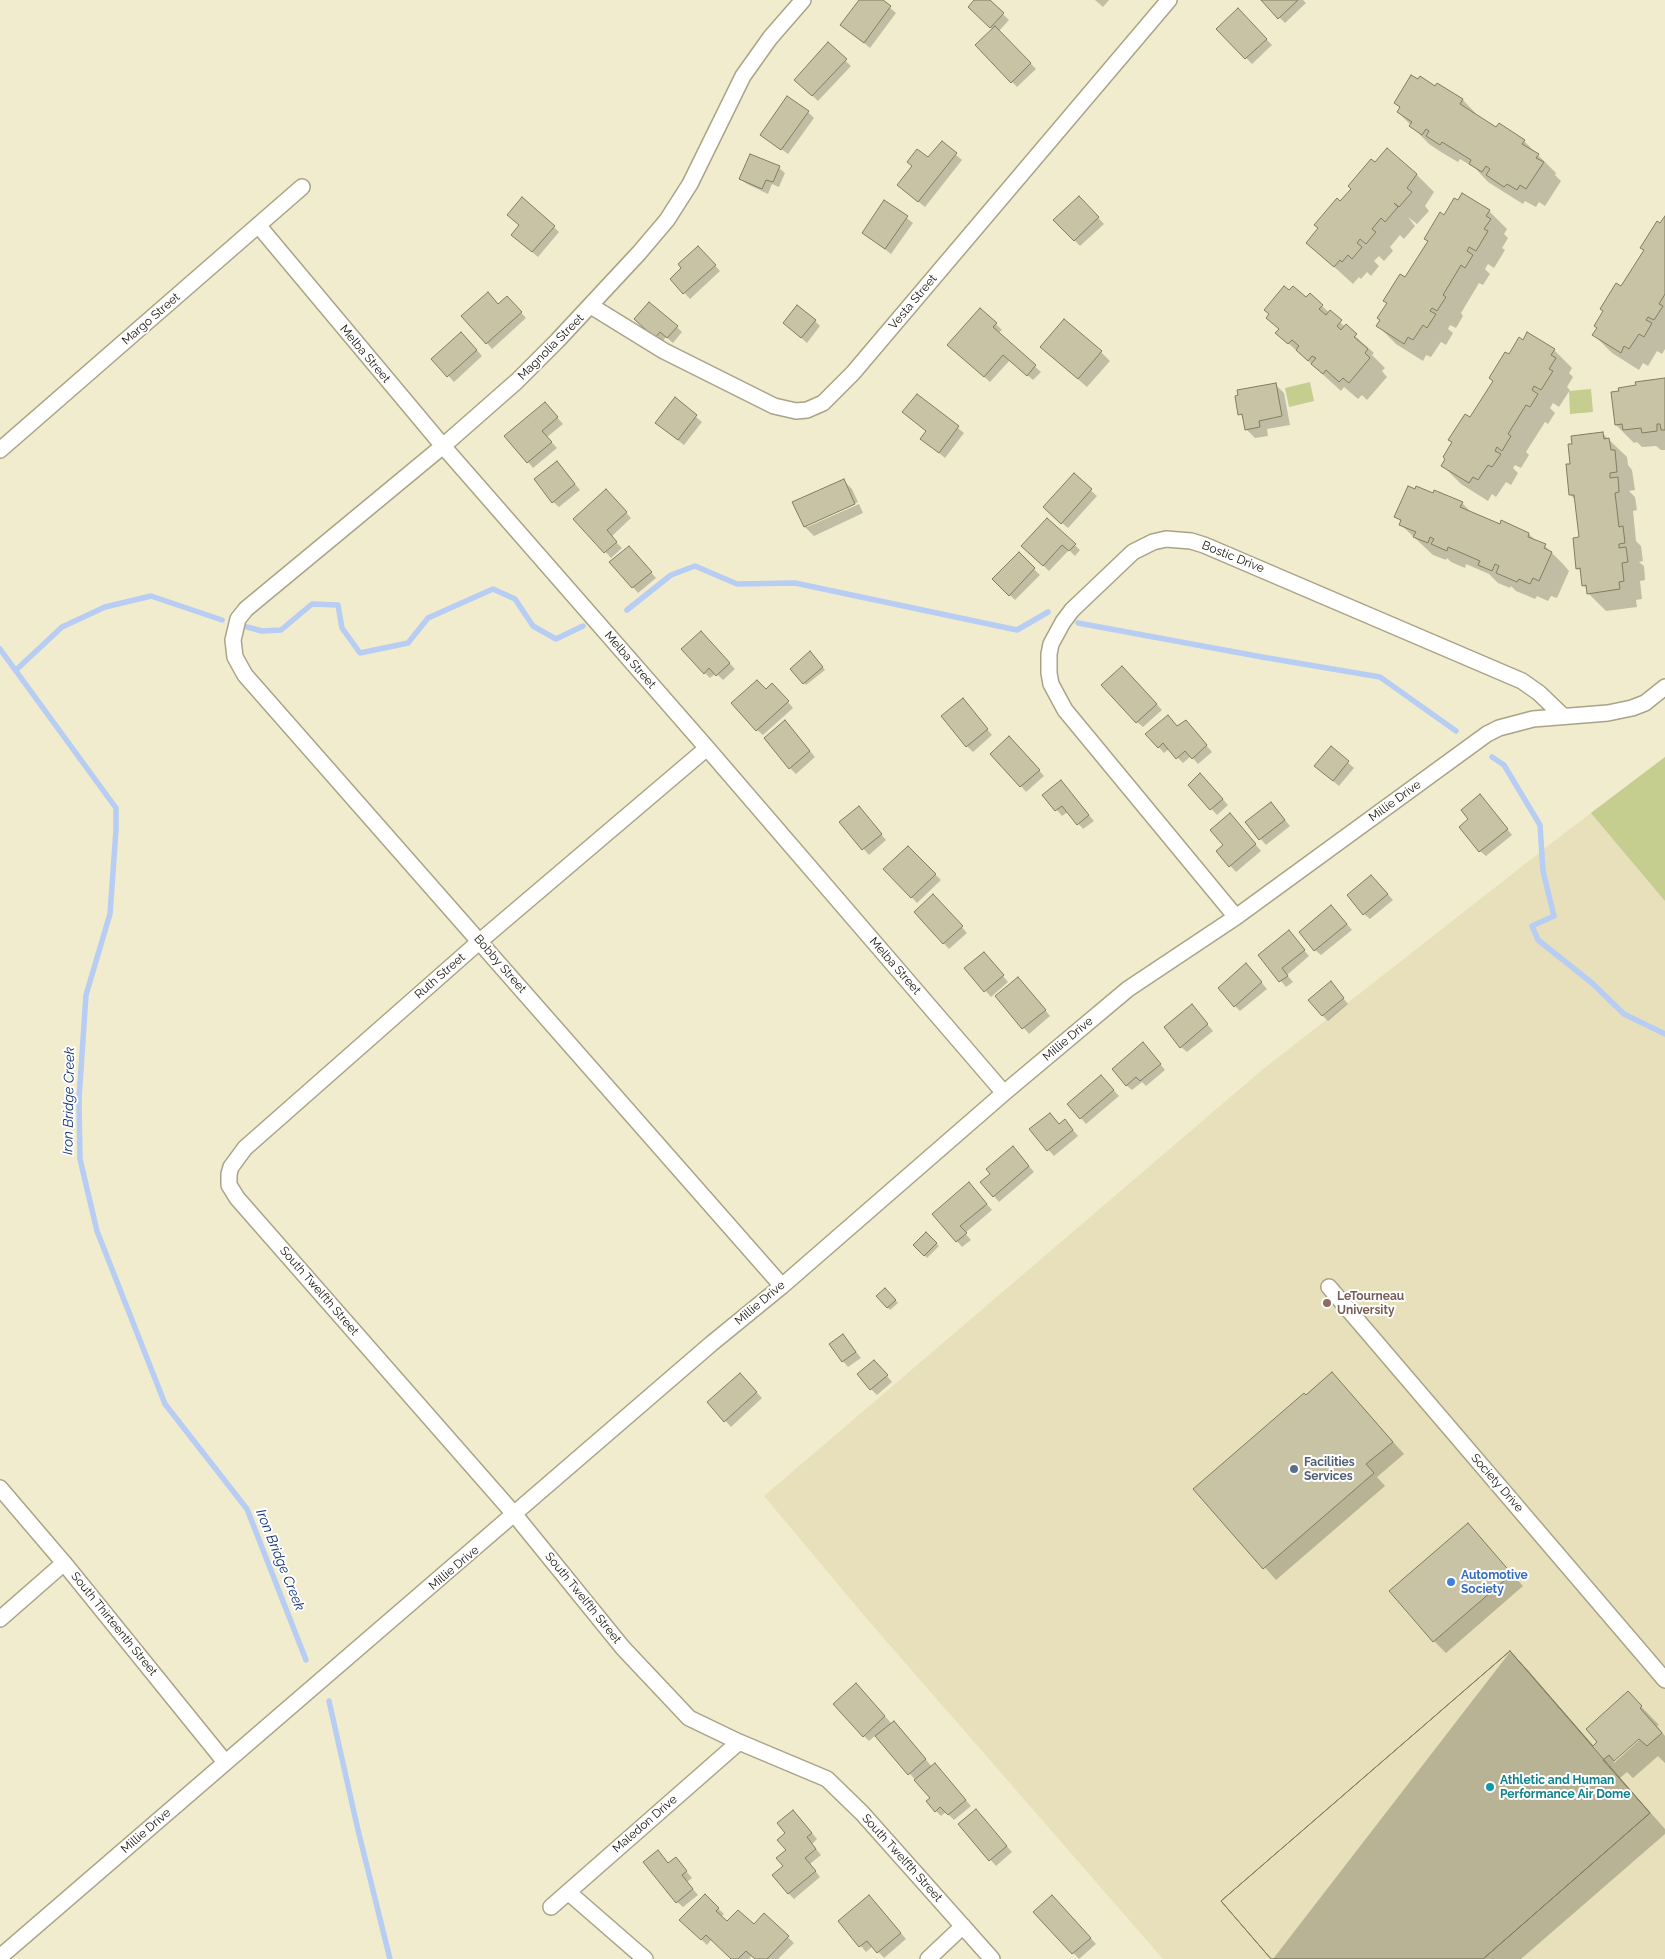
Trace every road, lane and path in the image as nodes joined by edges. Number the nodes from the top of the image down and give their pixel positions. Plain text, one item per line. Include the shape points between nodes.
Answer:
1 (803, 0) edge
2 (1169, 0) edge
3 (302, 187) dead end
4 (258, 225) junction
5 (591, 306) junction
6 (442, 446) junction
7 (0, 450) edge
8 (233, 635) joint
9 (1665, 687) edge
10 (1563, 716) junction
11 (707, 748) junction
12 (1236, 917) junction
13 (480, 941) junction
14 (1004, 1093) junction
15 (229, 1174) joint
16 (782, 1286) junction
17 (1329, 1287) dead end
18 (0, 1488) edge
19 (515, 1515) junction
20 (64, 1563) junction
21 (0, 1619) edge
22 (1665, 1680) edge
23 (739, 1742) junction
24 (225, 1762) junction
25 (568, 1892) junction
26 (551, 1907) dead end
27 (963, 1926) junction
28 (0, 1957) edge
29 (645, 1959) edge
30 (928, 1959) edge
31 (992, 1959) edge

1 - 5 street, Magnolia Street via 743,76 690,184 667,220
2 - 5 street, Vesta Street via 853,373 823,403 796,411 774,406 664,351
3 - 4 street, Margo Street
4 - 6 street, Melba Street
4 - 7 street, Margo Street
5 - 6 street, Magnolia Street via 517,381
6 - 8 street, Magnolia Street via 255,601 238,619
6 - 11 street, Melba Street
8 - 13 street, Bobby Street via 235,657 245,675
9 - 10 street via 1645,703 1632,708
10 - 12 street, Millie Drive via 1520,722 1487,734
10 - 12 street, Bostic Drive via 1539,692 1522,681 1204,545 1190,540 1166,539 1133,552 1063,622 1049,654 1051,684 1065,710
11 - 13 street, Ruth Street
11 - 14 street, Melba Street
12 - 14 street, Millie Drive via 1128,989
13 - 15 street, Ruth Street via 245,1148
13 - 16 street, Bobby Street
14 - 16 street, Millie Drive
15 - 19 street, South Twelfth Street via 230,1185 237,1198
16 - 19 street, Millie Drive
17 - 22 street, Society Drive
18 - 20 street, South Thirteenth Street
19 - 23 street, South Twelfth Street via 624,1648 689,1718
19 - 24 street, Millie Drive
20 - 21 street
20 - 24 street, South Thirteenth Street
23 - 25 street, Maledon Drive
23 - 27 street, South Twelfth Street via 827,1779 862,1813
24 - 28 street, Millie Drive
25 - 26 street, Maledon Drive
25 - 29 street
27 - 30 street
27 - 31 street, South Twelfth Street

